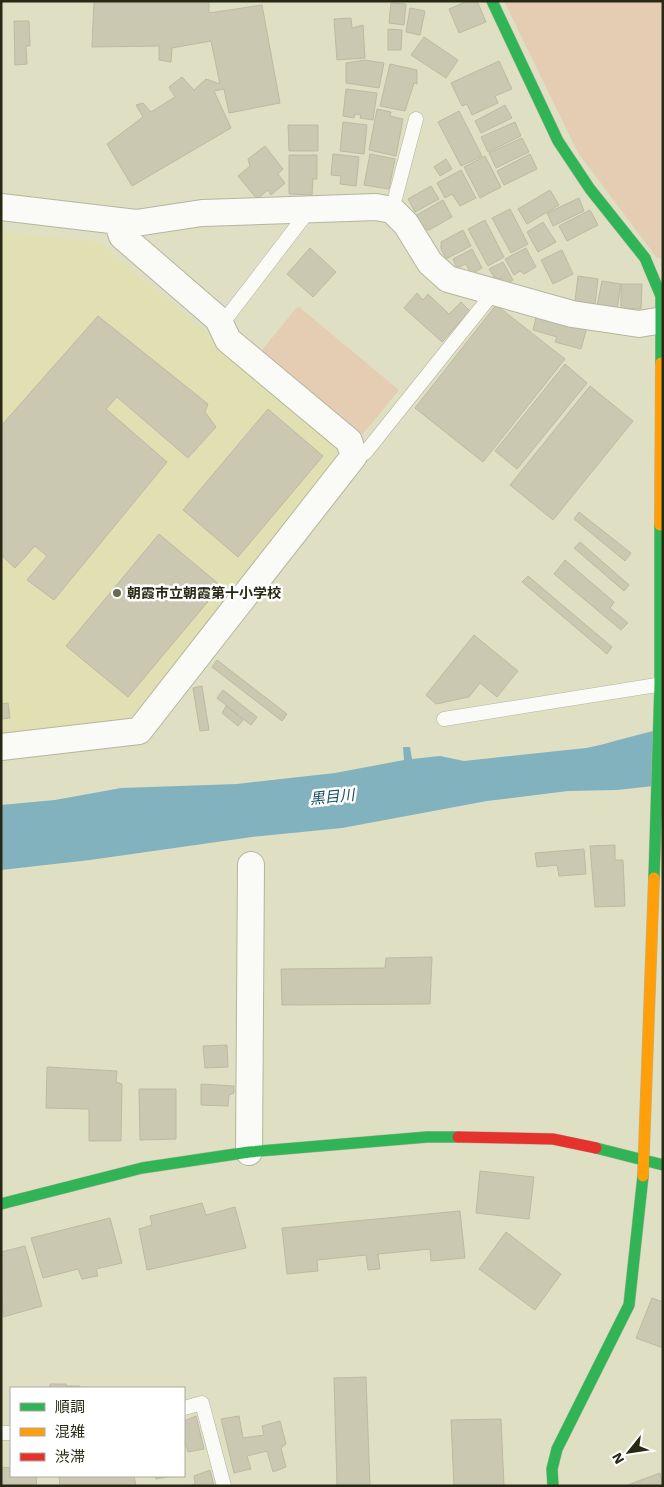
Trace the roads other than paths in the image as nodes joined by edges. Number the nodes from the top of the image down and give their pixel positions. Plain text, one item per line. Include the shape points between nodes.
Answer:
1 (492, 1) edge
2 (416, 119) dead end
3 (1, 207) edge
4 (310, 209) junction
5 (392, 210) junction
6 (117, 221) junction
7 (493, 293) junction
8 (663, 320) edge
9 (221, 324) junction
10 (661, 397) edge
11 (354, 456) junction
12 (661, 684) edge
13 (444, 719) dead end
14 (1, 747) edge
15 (658, 828) edge
16 (251, 865) dead end
17 (249, 1152) junction
18 (645, 1161) junction
19 (663, 1165) edge
20 (1, 1204) edge
21 (185, 1408) edge
22 (224, 1486) edge
23 (553, 1486) edge

1 - 8 street via 558,141 590,189 645,258 661,296
2 - 5 lane
3 - 6 street
4 - 5 street via 376,207
4 - 6 street via 202,212 136,223
4 - 9 lane
5 - 7 street via 406,224 430,263 448,278
6 - 9 street via 122,236
7 - 8 street via 582,316 639,324
7 - 11 lane via 365,453
8 - 10 street
9 - 11 street via 228,340 349,441
10 - 12 street
11 - 14 street via 139,731
12 - 13 lane
12 - 15 street
15 - 18 street
16 - 17 street
17 - 18 street via 426,1137 501,1136 571,1142
17 - 20 street via 142,1168
18 - 19 street
18 - 23 street via 629,1305 557,1449 552,1469
21 - 22 lane via 202,1403

